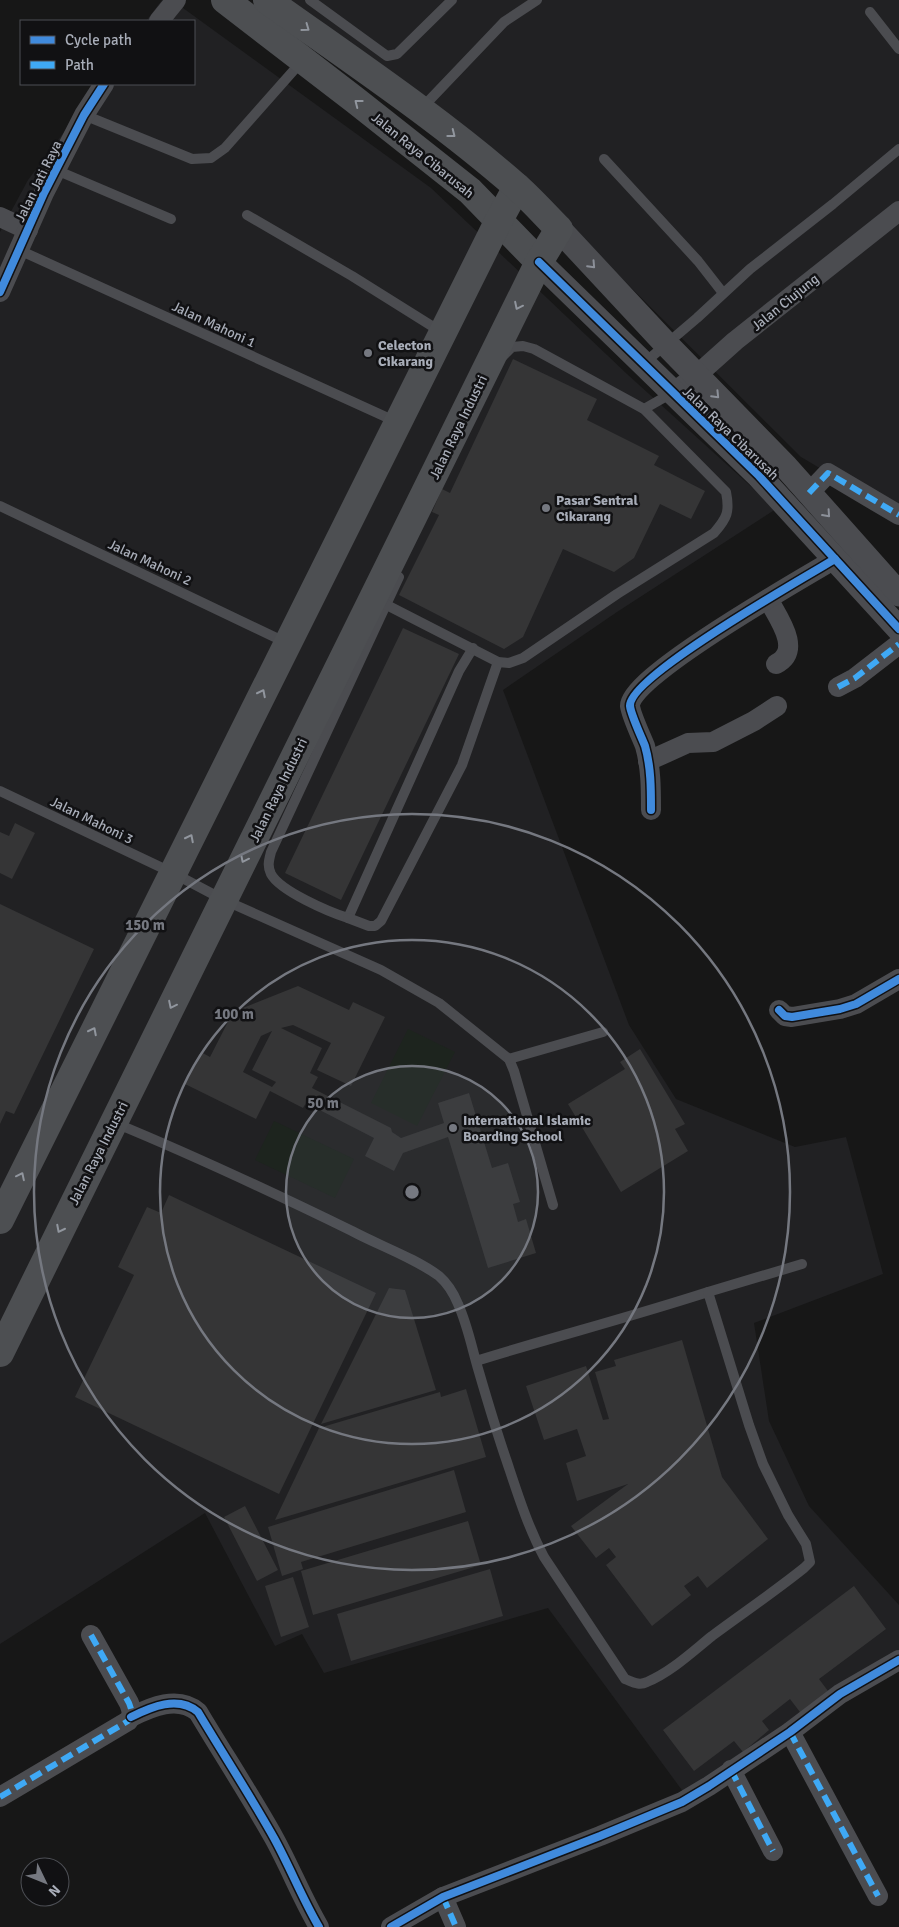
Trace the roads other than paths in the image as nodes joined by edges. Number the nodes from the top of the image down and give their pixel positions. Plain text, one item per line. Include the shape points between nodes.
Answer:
1 (176, 0) edge
2 (225, 0) edge
3 (267, 0) edge
4 (310, 0) edge
5 (452, 0) edge
6 (537, 0) edge
7 (870, 12) dead end
8 (160, 20) edge
9 (899, 48) edge
10 (303, 60) junction
11 (103, 85) edge
12 (420, 110) junction
13 (84, 115) junction
14 (899, 149) edge
15 (604, 159) dead end
16 (56, 170) junction
17 (517, 187) junction
18 (899, 211) edge
19 (247, 215) dead end
20 (0, 217) edge
21 (171, 219) dead end
22 (499, 220) junction
23 (559, 229) junction
24 (28, 230) junction
25 (18, 250) junction
26 (539, 262) junction
27 (0, 292) edge
28 (723, 294) junction
29 (444, 333) junction
30 (666, 344) junction
31 (643, 364) junction
32 (697, 376) junction
33 (672, 393) junction
34 (644, 409) junction
35 (397, 423) junction
36 (457, 451) dead end
37 (809, 494) junction
38 (0, 506) edge
39 (899, 515) edge
40 (835, 559) junction
41 (403, 568) dead end
42 (899, 594) edge
43 (768, 599) junction
44 (380, 601) junction
45 (899, 629) edge
46 (288, 643) junction
47 (899, 644) edge
48 (474, 648) junction
49 (498, 662) junction
50 (776, 664) dead end
51 (838, 687) dead end
52 (777, 706) dead end
53 (648, 761) junction
54 (0, 791) edge
55 (651, 810) dead end
56 (172, 873) junction
57 (224, 900) junction
58 (348, 918) junction
59 (899, 980) edge
60 (779, 1010) dead end
61 (603, 1032) dead end
62 (510, 1059) junction
63 (114, 1123) junction
64 (553, 1205) dead end
65 (0, 1220) edge
66 (802, 1264) dead end
67 (708, 1292) junction
68 (0, 1353) edge
69 (476, 1361) junction
70 (91, 1635) dead end
71 (899, 1660) edge
72 (131, 1717) junction
73 (790, 1732) junction
74 (731, 1770) junction
75 (0, 1796) edge
76 (773, 1851) dead end
77 (878, 1896) dead end
78 (443, 1897) junction
79 (319, 1927) edge
80 (391, 1927) edge
81 (456, 1927) edge

1 - 8 street
2 - 10 main road, Jalan Raya Cibarusah
3 -> 12 main road, Jalan Raya Cibarusah
4 - 5 lane via 392,56
6 - 12 lane via 504,22
7 - 9 lane
10 - 13 lane via 225,148 211,158 192,159
22 -> 10 main road, Jalan Raya Cibarusah via 470,192
11 - 13 street, Jalan Jati Raya
12 -> 17 main road, Jalan Raya Cibarusah
13 - 16 street, Jalan Jati Raya
14 - 28 lane
15 - 28 lane via 698,261
16 - 21 lane
16 - 24 street, Jalan Jati Raya
17 - 22 main road
17 - 23 main road, Jalan Raya Cibarusah
18 - 32 street, Jalan Ciujung via 735,341
19 - 29 lane
20 - 24 street
22 - 26 main road, Jalan Raya Cibarusah
22 - 29 main road
23 - 26 main road, Jalan Raya Industri
23 -> 30 street, Jalan Raya Cibarusah
24 - 25 street, Jalan Jati Raya
25 - 27 street, Jalan Jati Raya
25 - 35 lane, Jalan Mahoni 1
26 - 31 street, Jalan Raya Cibarusah
26 -> 44 main road, Jalan Raya Industri
28 - 30 lane
29 - 35 main road
30 - 31 lane
30 - 32 street, Jalan Raya Cibarusah
31 - 33 street, Jalan Raya Cibarusah
32 - 33 street, Jalan Ciujung
32 -> 37 street, Jalan Raya Cibarusah
33 - 34 lane
33 - 40 street, Jalan Raya Cibarusah via 759,476
34 - 36 lane via 534,349 512,347 504,353
34 - 49 lane via 726,492 729,508 724,522 714,533 523,658 509,663
35 - 46 main road
37 - 39 street via 828,473
37 -> 42 street, Jalan Raya Cibarusah
38 - 46 lane, Jalan Mahoni 2
40 - 43 street
40 - 45 street, Jalan Raya Cibarusah
41 - 44 lane
43 - 50 street via 788,640 788,651
43 - 53 street via 698,644 637,690 630,707
44 - 48 lane
44 -> 57 main road, Jalan Raya Industri
44 - 58 lane via 268,864 281,886
56 -> 46 main road
47 - 51 street
48 - 49 lane
48 - 58 lane via 459,671
49 - 58 lane via 462,766 381,921 369,926
52 - 53 street via 754,722 712,742 688,743
53 - 55 street
54 - 56 lane, Jalan Mahoni 3
56 - 57 lane, Jalan Mahoni 3
65 -> 56 main road
57 - 62 lane, Jalan Mahoni 3 via 382,970 421,991
57 -> 63 main road, Jalan Raya Industri
59 - 60 street via 856,1004 840,1009 792,1018
61 - 62 lane
62 - 64 lane
63 -> 68 main road, Jalan Raya Industri
63 - 69 lane via 320,1216 440,1277 458,1303
66 - 67 lane
67 - 69 lane
67 - 69 lane via 763,1464 806,1544 810,1562 764,1600 645,1683 636,1684 625,1678 535,1541
70 - 72 street via 129,1703
71 - 73 street via 840,1694
72 - 75 street via 128,1722
72 - 79 street via 165,1704 192,1707 198,1712 273,1836
73 - 74 street
73 - 77 street
74 - 76 street
74 - 78 street via 660,1812
78 - 80 street
78 - 81 street

